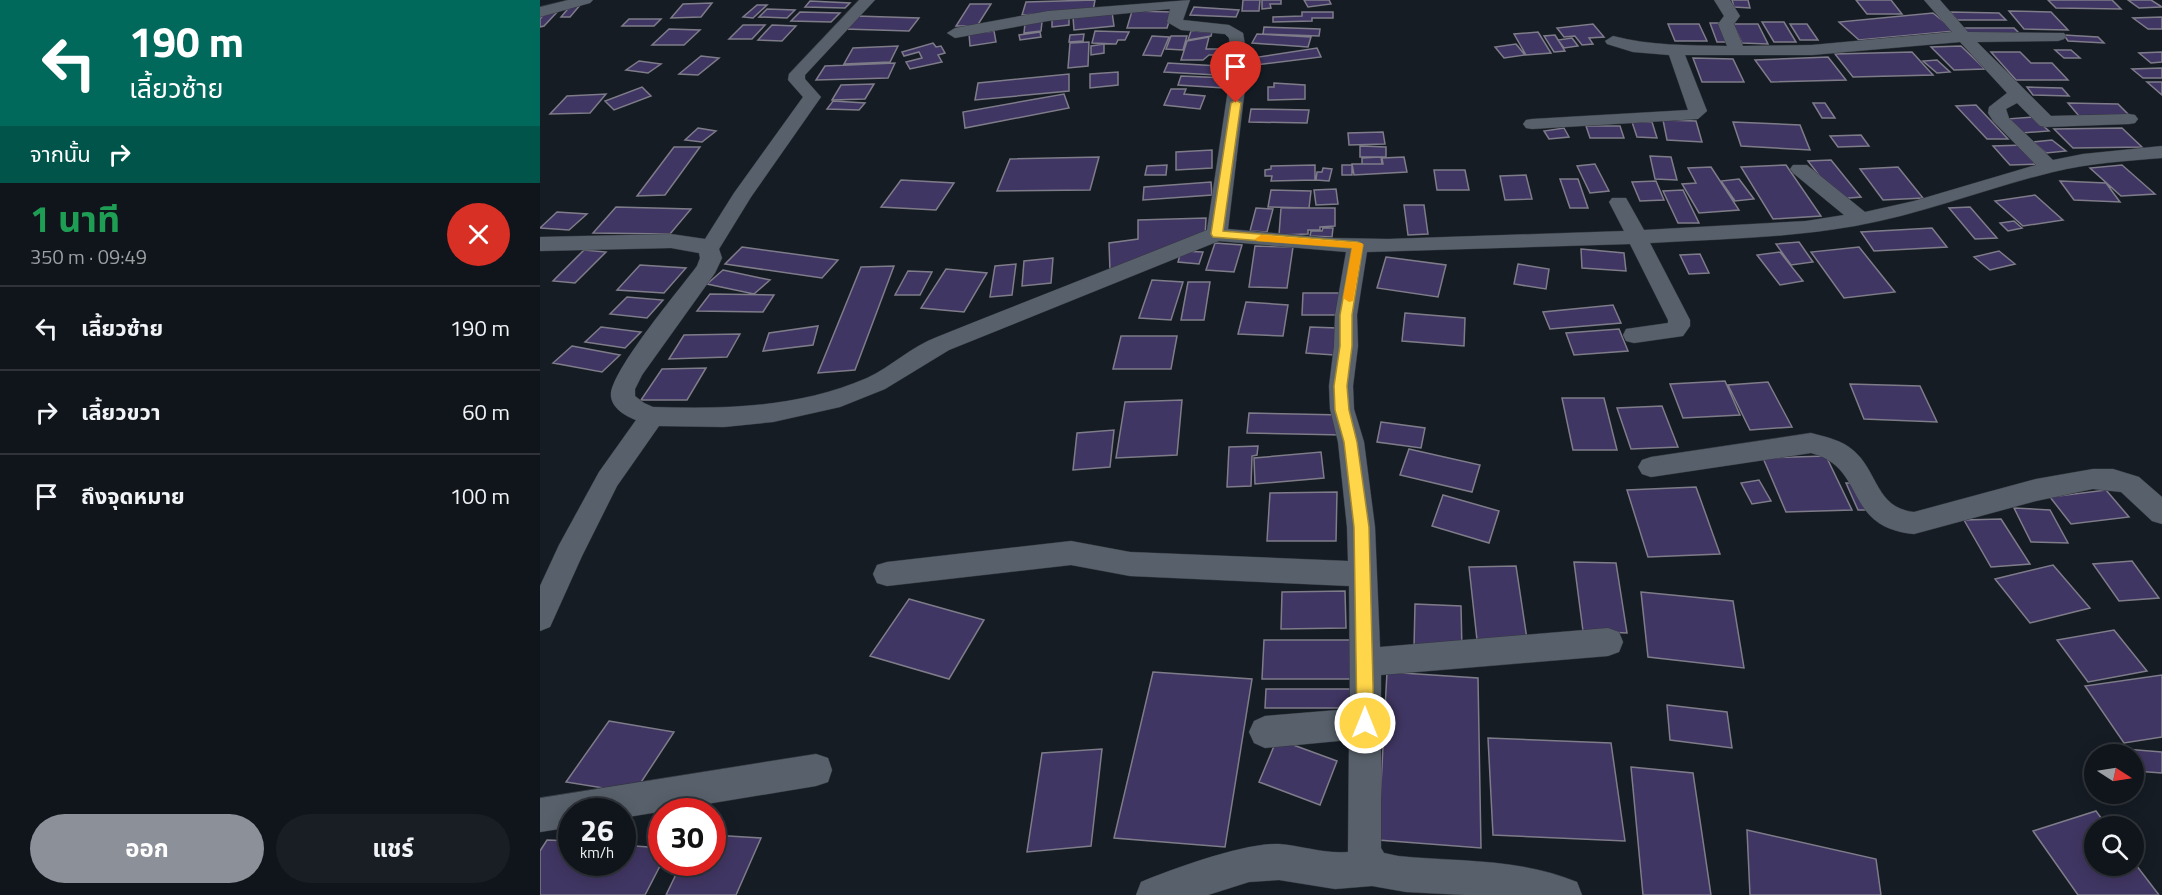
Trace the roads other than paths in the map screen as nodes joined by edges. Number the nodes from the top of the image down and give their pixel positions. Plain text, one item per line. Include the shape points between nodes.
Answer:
1 (585, 0) edge
2 (867, 0) edge
3 (1722, 0) edge
4 (1932, 0) edge
5 (1181, 2) edge
6 (540, 12) edge
7 (956, 33) dead end
8 (2058, 36) dead end
9 (1966, 37) junction
10 (1612, 41) dead end
11 (1676, 50) junction
12 (1737, 50) junction
13 (2018, 94) junction
14 (2129, 119) dead end
15 (2046, 122) junction
16 (1532, 124) dead end
17 (2162, 152) edge
18 (2083, 160) junction
19 (2049, 167) junction
20 (1800, 169) dead end
21 (1619, 202) dead end
22 (1861, 219) junction
23 (1217, 234) junction
24 (1635, 238) junction
25 (540, 244) edge
26 (1358, 245) junction
27 (709, 249) junction
28 (1634, 335) dead end
29 (652, 416) junction
30 (1651, 467) dead end
31 (2162, 513) edge
32 (887, 574) dead end
33 (1364, 574) junction
34 (540, 618) edge
35 (1608, 642) dead end
36 (1366, 662) junction
37 (1365, 723) junction
38 (1265, 732) dead end
39 (816, 770) dead end
40 (540, 815) edge
41 (1372, 868) junction
42 (1154, 895) edge
43 (1564, 895) edge

1 - 6 street
2 - 27 street via 797,74 796,80 812,97
3 - 12 street via 1732,16 1726,24
4 - 9 street
5 - 7 street via 1048,16
5 - 23 street via 1175,22 1229,30 1237,36 1240,63
8 - 9 street
9 - 12 street via 1812,50
9 - 13 street
10 - 11 street via 1633,47
11 - 12 street
11 - 16 street via 1697,106 1698,111 1692,115
13 - 15 street
13 - 19 street via 1998,107 1997,113
14 - 15 street
15 - 18 street
17 - 18 street
18 - 19 street
19 - 22 street
20 - 22 street
21 - 24 street
22 - 24 street via 1768,231
23 - 26 street
23 - 29 street via 941,344 878,383 831,401 724,418
24 - 26 street
24 - 28 street via 1676,312 1679,326 1675,330
25 - 27 street via 671,241
26 - 33 street via 1346,315 1341,386 1358,493
27 - 29 street via 707,268 623,389 623,399 635,410
29 - 34 street via 608,479
30 - 31 street via 1811,443 1843,454 1882,513 1896,521 1914,523 2093,478 2130,484
32 - 33 street via 1071,553 1130,564
33 - 36 street
35 - 36 street
36 - 37 street
37 - 38 street
37 - 41 street via 1364,848
39 - 40 street
41 - 42 street via 1335,871 1279,862 1249,864
41 - 43 street via 1388,873 1536,885

